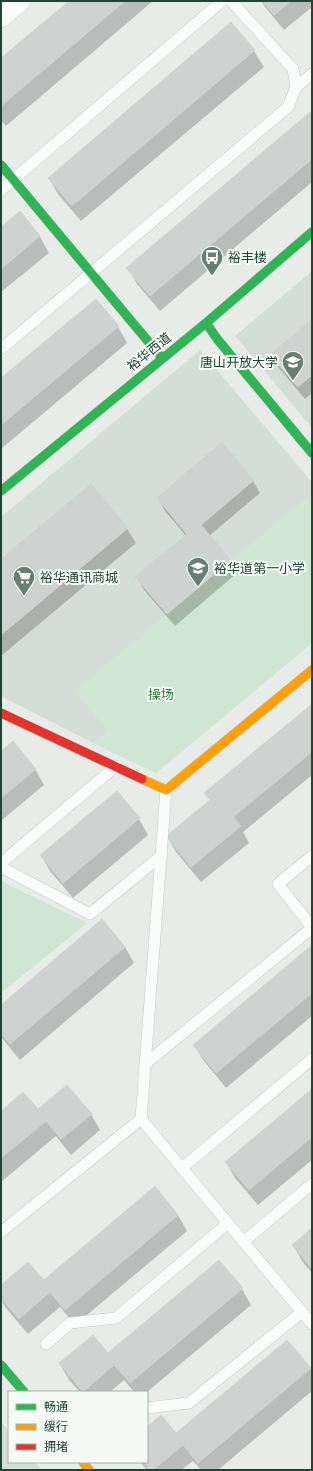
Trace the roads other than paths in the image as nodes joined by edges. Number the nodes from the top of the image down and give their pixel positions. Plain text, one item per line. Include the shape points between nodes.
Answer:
1 (19, 1) edge
2 (222, 1) edge
3 (231, 1) edge
4 (1, 16) edge
5 (312, 74) edge
6 (296, 87) junction
7 (1, 165) edge
8 (13, 180) junction
9 (1, 190) edge
10 (312, 232) edge
11 (92, 273) junction
12 (206, 323) junction
13 (1, 349) edge
14 (162, 358) junction
15 (312, 453) edge
16 (1, 491) edge
17 (312, 670) edge
18 (1, 713) edge
19 (11, 718) junction
20 (1, 726) edge
21 (116, 766) junction
22 (166, 790) junction
23 (162, 855) junction
24 (312, 856) edge
25 (1, 863) edge
26 (1, 867) edge
27 (312, 927) edge
28 (312, 1059) edge
29 (145, 1064) junction
30 (141, 1119) junction
31 (182, 1168) junction
32 (312, 1184) edge
33 (228, 1223) junction
34 (1, 1232) edge
35 (243, 1242) junction
36 (302, 1312) junction
37 (312, 1324) edge
38 (46, 1344) dead end
39 (1, 1365) edge
40 (23, 1391) edge
41 (148, 1408) edge

1 - 4 street
2 - 8 lane
3 - 6 lane via 293,69
5 - 6 lane
6 - 11 lane via 288,107
7 - 8 street
8 - 9 lane
8 - 11 street
10 - 12 street, 裕华西道
11 - 13 lane
11 - 14 street
12 - 14 street, 裕华西道
12 - 15 street
14 - 16 street, 裕华西道
17 - 22 street
18 - 19 street
19 - 20 lane
19 - 21 street
21 - 22 street
21 - 25 lane
22 - 23 lane
23 - 26 lane via 90,914
23 - 29 lane
24 - 27 lane via 278,884
27 - 29 lane
28 - 31 lane
29 - 30 lane
30 - 31 lane
30 - 34 lane
31 - 33 lane
32 - 35 lane
33 - 35 lane
33 - 38 lane via 116,1318 70,1323
35 - 36 lane
36 - 37 lane
36 - 41 lane via 189,1403
39 - 40 street

